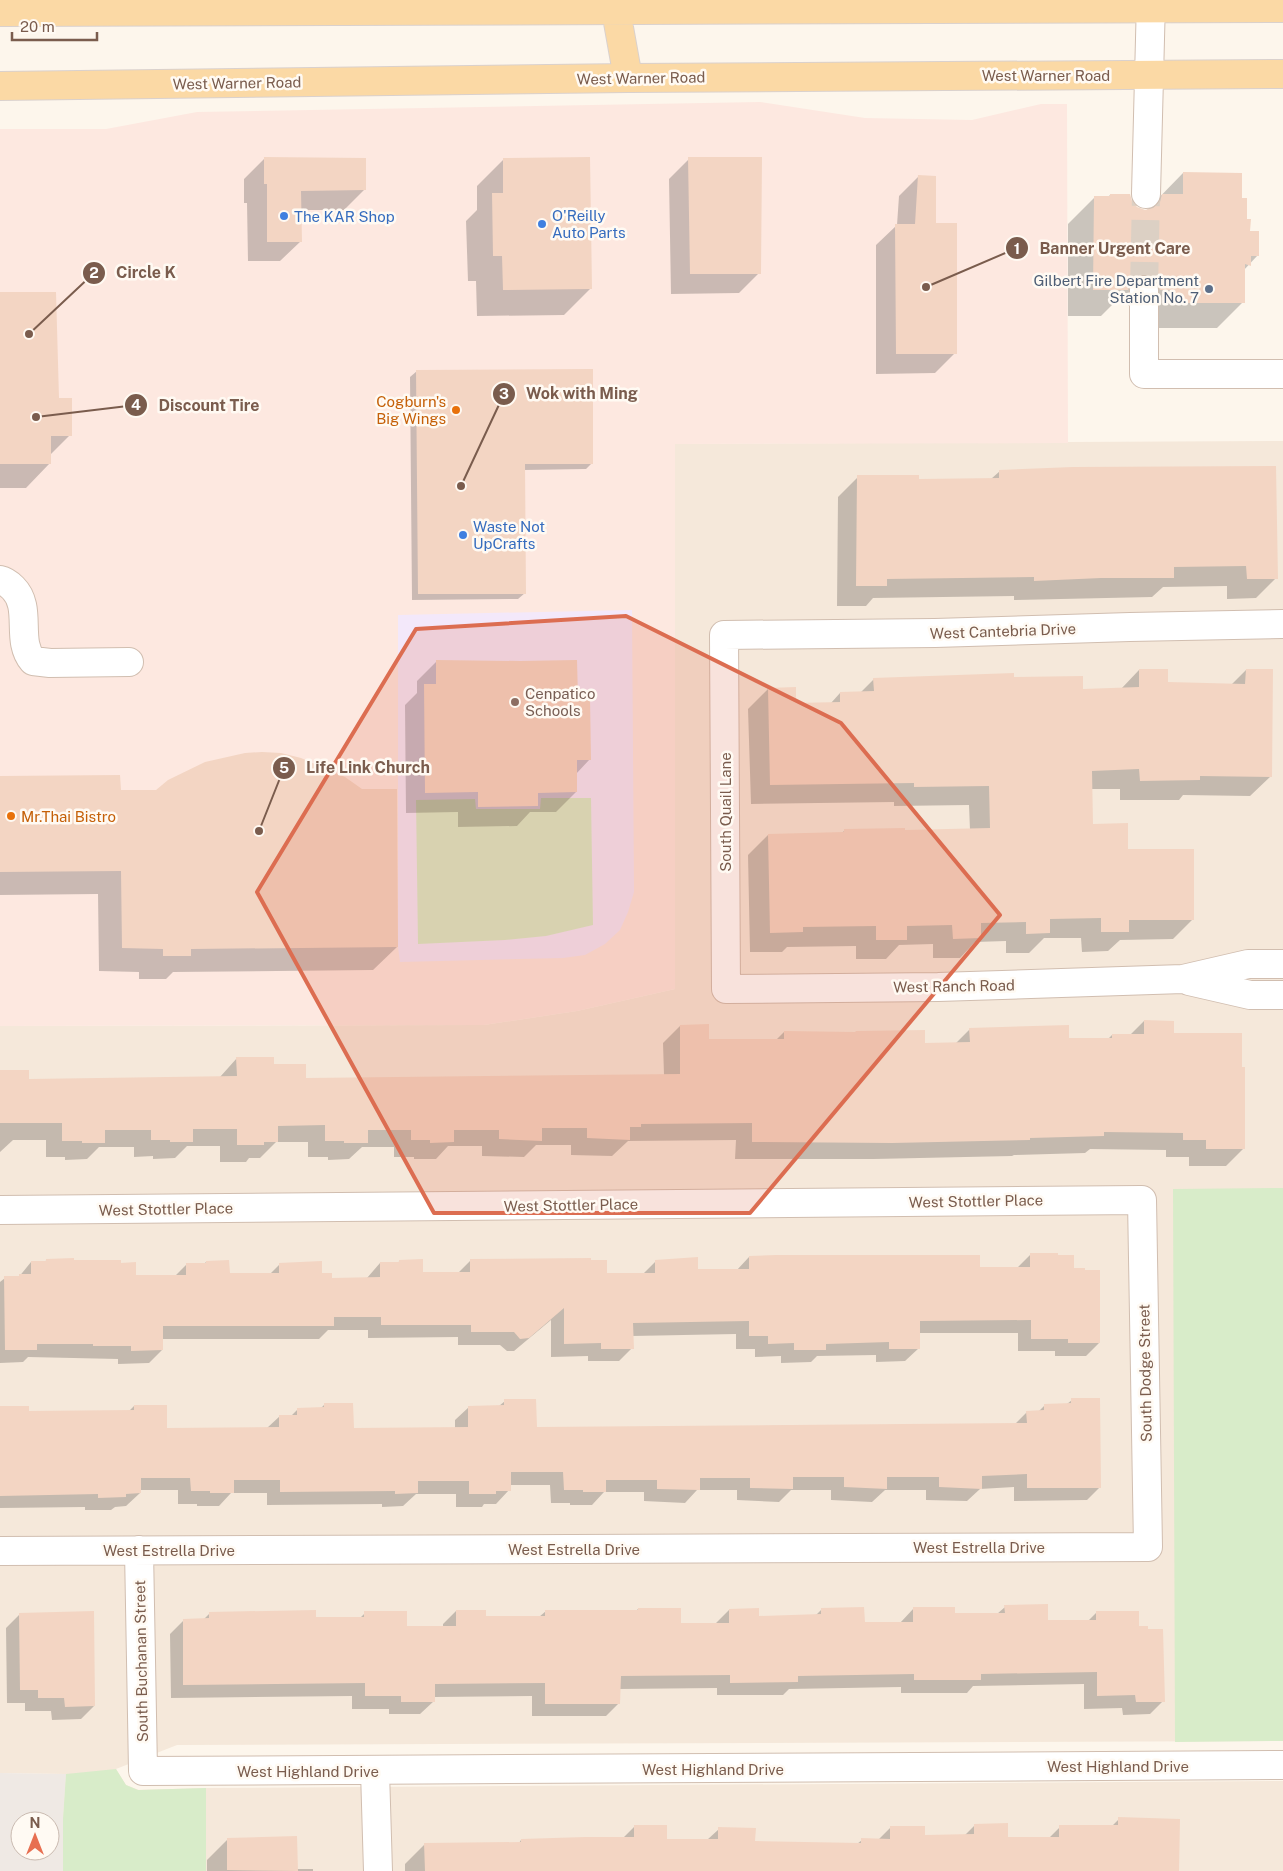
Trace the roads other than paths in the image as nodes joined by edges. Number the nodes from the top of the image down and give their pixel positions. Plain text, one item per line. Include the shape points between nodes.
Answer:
1 (1151, 4) edge
2 (1283, 8) edge
3 (616, 11) junction
4 (0, 12) edge
5 (1149, 74) junction
6 (1283, 74) edge
7 (628, 78) junction
8 (0, 86) edge
9 (1146, 194) tunnel mouth
10 (1144, 290) tunnel mouth
11 (1283, 374) edge
12 (0, 580) edge
13 (1283, 624) edge
14 (724, 635) joint
15 (128, 662) dead end
16 (1283, 964) edge
17 (1182, 979) junction
18 (726, 989) joint
19 (1283, 994) edge
20 (1142, 1200) joint
21 (0, 1210) edge
22 (1148, 1547) joint
23 (139, 1550) junction
24 (0, 1551) edge
25 (1283, 1765) edge
26 (143, 1771) joint
27 (376, 1771) junction
28 (378, 1871) edge

1 - 2 main road
1 - 3 main road
1 - 5 street
3 - 4 main road
3 - 7 main road
5 - 6 main road, West Warner Road
5 - 7 main road, West Warner Road
5 - 9 street
7 - 8 main road, West Warner Road
10 - 11 street via 1144,374
12 - 15 street via 12,586 19,595 23,606 24,643 33,661
13 - 14 street, West Cantebria Drive
14 - 18 street, South Quail Lane
16 - 17 street, West Ranch Road via 1248,964
17 - 18 street, West Ranch Road via 938,987
17 - 19 street, West Ranch Road via 1250,994
20 - 21 street, West Stottler Place
20 - 22 street, South Dodge Street
22 - 23 street, West Estrella Drive
23 - 24 street, West Estrella Drive
23 - 26 street, South Buchanan Street
25 - 27 street, West Highland Drive
26 - 27 street, West Highland Drive
27 - 28 street

